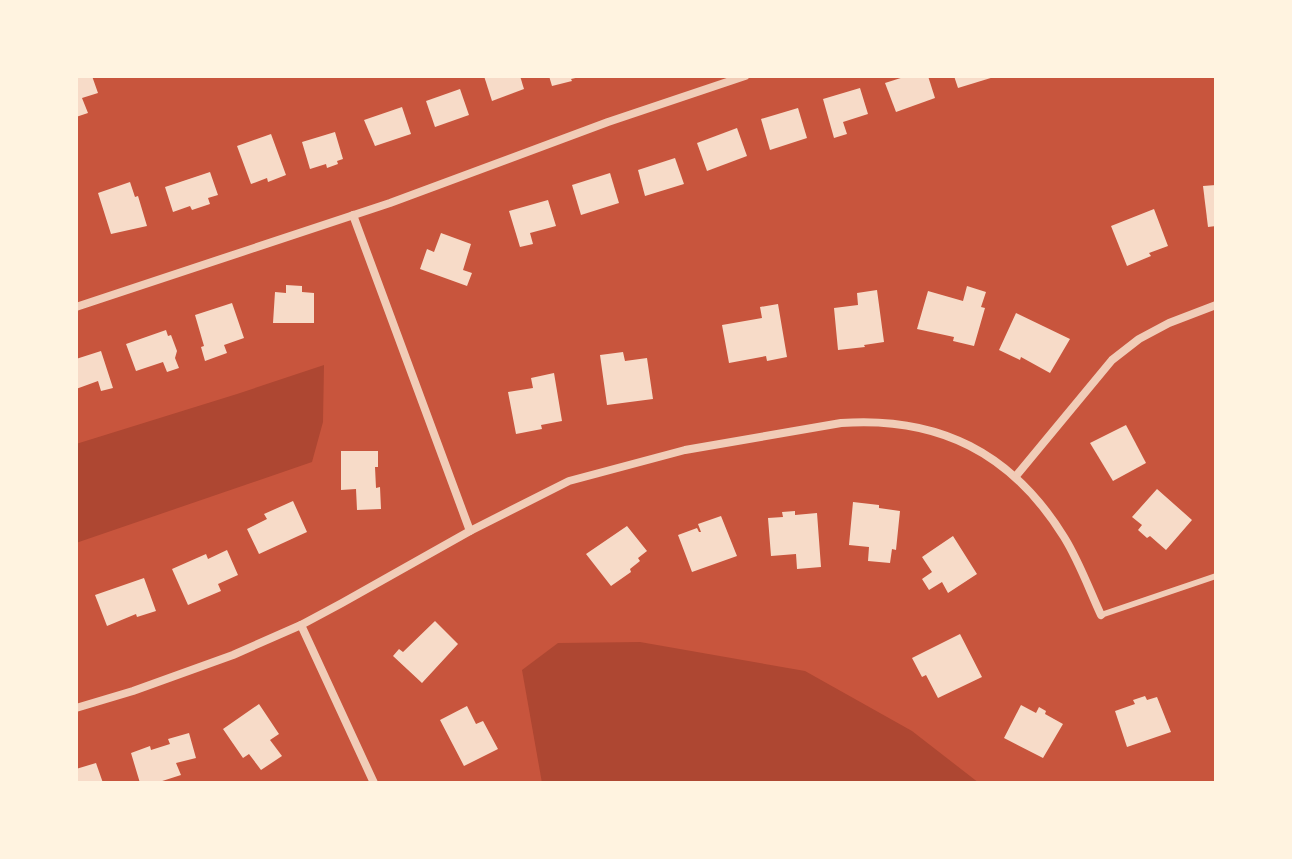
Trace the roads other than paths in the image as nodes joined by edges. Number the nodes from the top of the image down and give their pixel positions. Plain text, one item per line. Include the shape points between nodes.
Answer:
1 (745, 76) edge
2 (353, 215) junction
3 (1216, 305) edge
4 (76, 307) edge
5 (1016, 476) junction
6 (470, 531) junction
7 (1216, 576) edge
8 (1101, 615) joint
9 (301, 625) junction
10 (76, 708) edge
11 (374, 783) edge

1 - 2 street
2 - 4 street
2 - 6 street
3 - 5 street via 1169,323 1112,360
5 - 6 street via 963,442 931,430 897,423 841,423 685,450 569,481
5 - 8 street via 1065,539
6 - 9 street
7 - 8 lane
9 - 10 street via 233,655
9 - 11 street

